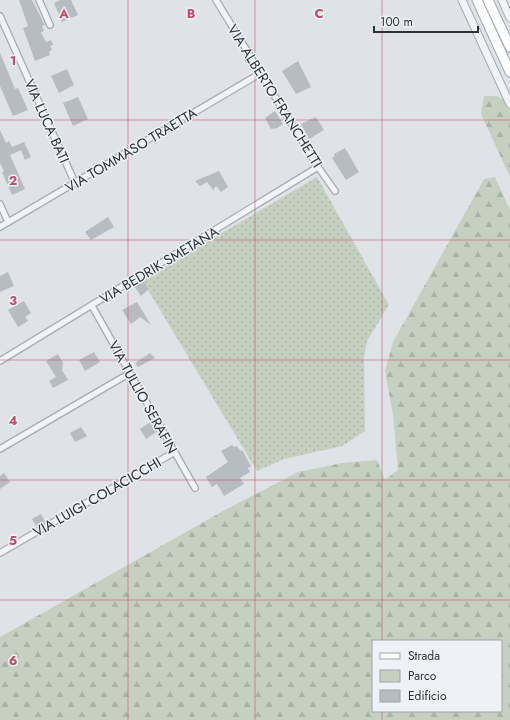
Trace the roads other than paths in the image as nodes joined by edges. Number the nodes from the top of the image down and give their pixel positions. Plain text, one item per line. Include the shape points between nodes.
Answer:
1 (38, 0) edge
2 (216, 0) edge
3 (462, 0) edge
4 (477, 0) edge
5 (488, 0) edge
6 (502, 0) edge
7 (0, 16) edge
8 (510, 18) edge
9 (50, 25) dead end
10 (510, 47) edge
11 (510, 72) edge
12 (261, 73) junction
13 (510, 104) edge
14 (318, 167) junction
15 (75, 183) junction
16 (335, 191) dead end
17 (0, 204) edge
18 (8, 222) junction
19 (0, 227) edge
20 (92, 306) junction
21 (0, 361) edge
22 (130, 373) junction
23 (0, 449) edge
24 (174, 453) junction
25 (194, 488) dead end
26 (0, 553) edge

1 - 9 street
2 - 12 street, VIA ALBERTO FRANCHETTI
3 - 13 street
4 - 11 main road
5 - 10 main road
6 - 8 street
7 - 15 street, VIA LUCA BATI
12 - 14 street, VIA ALBERTO FRANCHETTI
12 - 15 street, VIA TOMMASO TRAETTA
14 - 16 street, VIA ALBERTO FRANCHETTI
14 - 20 street, VIA BEDRIK SMETANA
15 - 18 street, VIA TOMMASO TRAETTA
17 - 18 street
18 - 19 street, VIA TOMMASO TRAETTA
20 - 21 street, VIA BEDRIK SMETANA
20 - 22 street, VIA TULLIO SERAFIN
22 - 23 street
22 - 24 street, VIA TULLIO SERAFIN
24 - 25 street, VIA TULLIO SERAFIN
24 - 26 street, VIA LUIGI COLACICCHI

